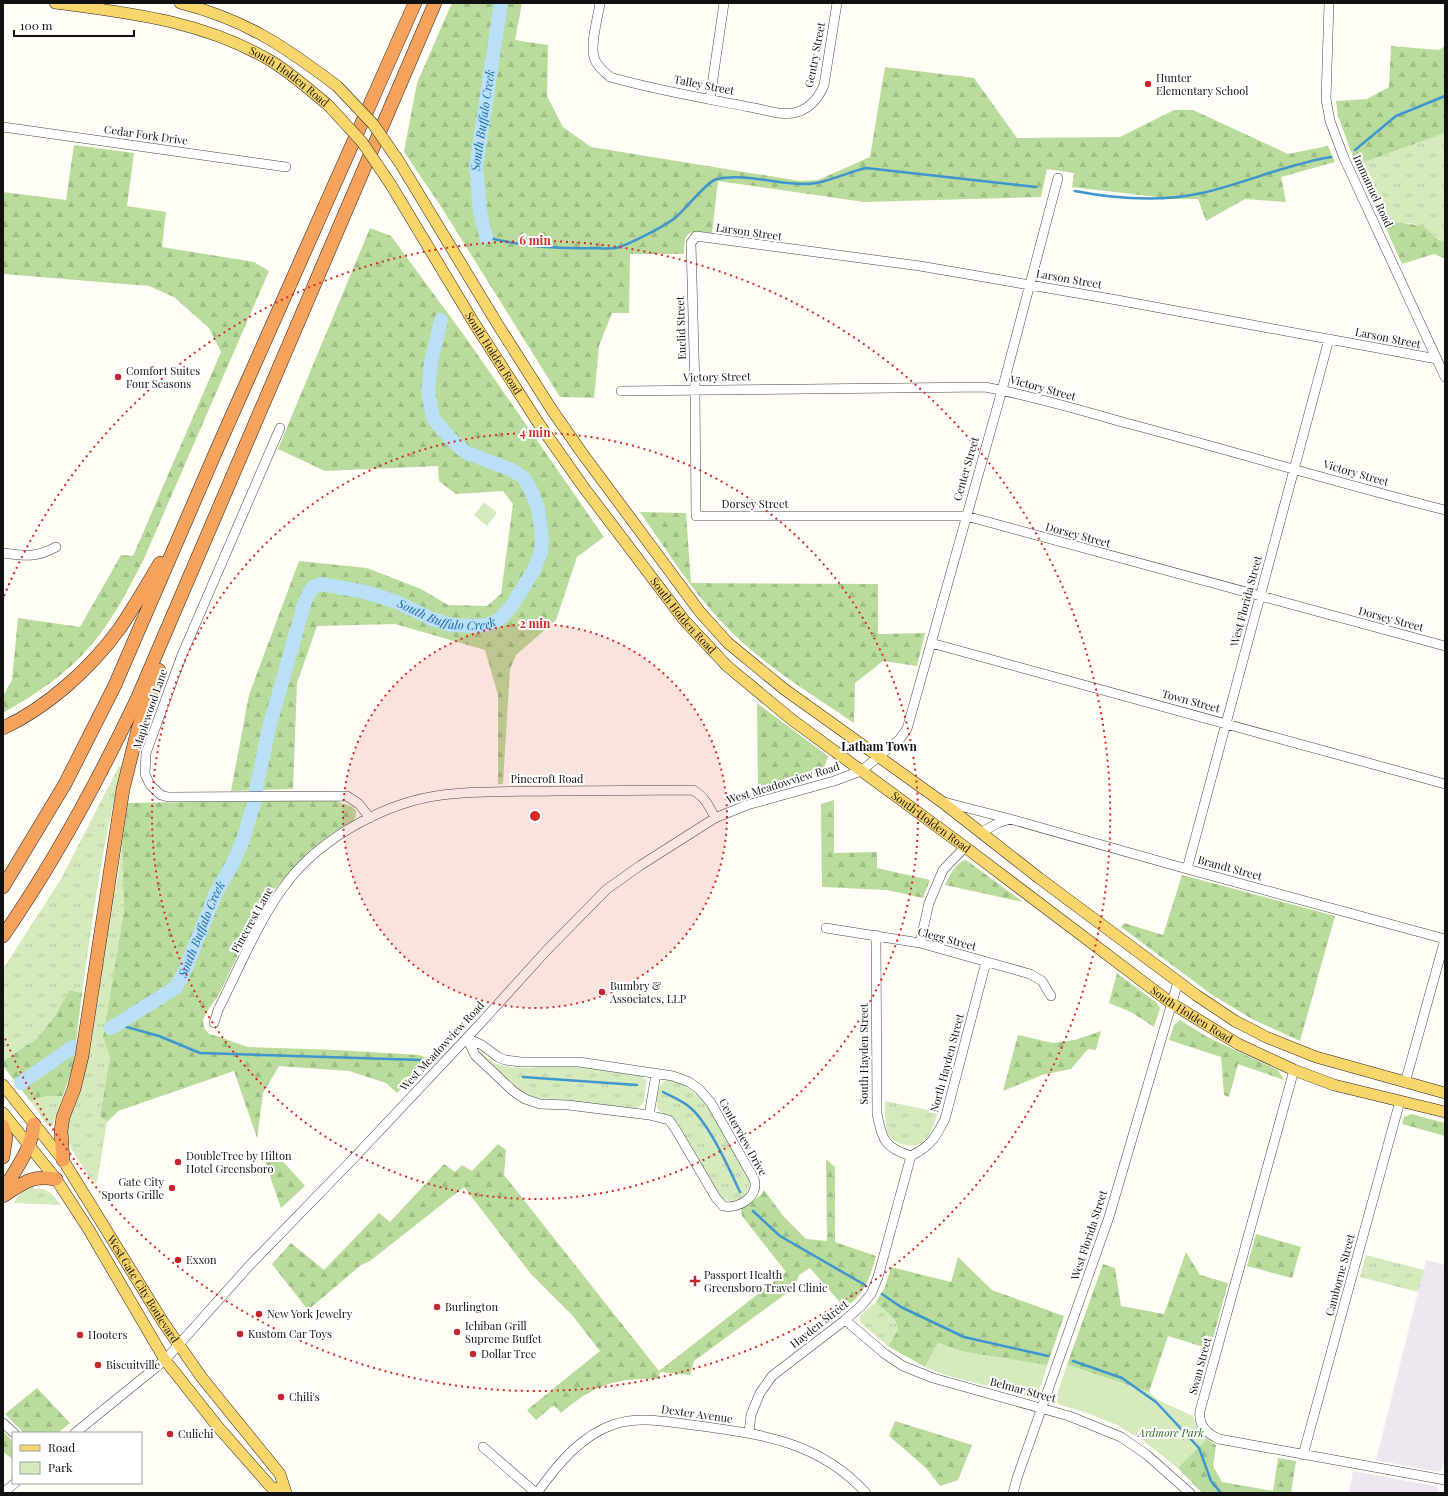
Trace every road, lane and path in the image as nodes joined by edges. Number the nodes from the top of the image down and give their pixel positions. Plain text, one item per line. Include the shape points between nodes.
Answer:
1 (55, 3) edge
2 (180, 3) edge
3 (415, 3) edge
4 (435, 3) edge
5 (600, 3) edge
6 (724, 3) edge
7 (838, 3) edge
8 (1330, 3) edge
9 (710, 99) junction
10 (808, 107) joint
11 (3, 127) edge
12 (286, 167) dead end
13 (1058, 178) dead end
14 (696, 236) joint
15 (1030, 284) junction
16 (1329, 339) junction
17 (1437, 359) junction
18 (1445, 377) edge
19 (695, 389) junction
20 (1002, 390) junction
21 (621, 391) dead end
22 (280, 428) dead end
23 (1295, 468) junction
24 (1445, 510) edge
25 (696, 516) joint
26 (966, 516) junction
27 (185, 522) junction
28 (207, 534) junction
29 (56, 547) dead end
30 (3, 553) edge
31 (1260, 597) junction
32 (931, 643) junction
33 (1445, 646) edge
34 (1225, 723) junction
35 (3, 728) edge
36 (880, 757) junction
37 (861, 771) junction
38 (1445, 784) edge
39 (942, 802) junction
40 (370, 818) junction
41 (715, 818) junction
42 (1010, 819) junction
43 (982, 832) junction
44 (965, 847) junction
45 (1186, 869) junction
46 (3, 887) edge
47 (826, 928) dead end
48 (876, 935) junction
49 (3, 936) edge
50 (1445, 939) edge
51 (920, 943) junction
52 (986, 962) junction
53 (1178, 982) junction
54 (1051, 996) dead end
55 (1171, 1003) junction
56 (214, 1023) dead end
57 (467, 1038) junction
58 (1294, 1070) junction
59 (656, 1074) junction
60 (1404, 1083) junction
61 (3, 1085) edge
62 (1445, 1093) edge
63 (1400, 1101) junction
64 (1445, 1112) edge
65 (3, 1113) edge
66 (649, 1115) junction
67 (34, 1124) junction
68 (3, 1126) edge
69 (30, 1145) junction
70 (911, 1156) junction
71 (3, 1157) edge
72 (62, 1160) junction
73 (56, 1179) junction
74 (3, 1191) edge
75 (3, 1196) edge
76 (845, 1320) junction
77 (179, 1345) junction
78 (165, 1360) junction
79 (1043, 1407) junction
80 (3, 1422) edge
81 (13, 1432) edge
82 (76, 1432) edge
83 (748, 1433) junction
84 (483, 1447) dead end
85 (1304, 1455) junction
86 (1445, 1480) edge
87 (14, 1484) edge
88 (284, 1492) edge
89 (3, 1493) edge
90 (536, 1493) edge
91 (866, 1493) edge
92 (1014, 1493) edge
93 (1190, 1493) edge

1 - 37 main road, South Holden Road, bridge via 161,19 231,40 285,70 329,106 362,142 391,185 536,420 684,620 706,645 744,680
2 - 36 main road, South Holden Road, bridge via 226,16 263,34 337,86 373,124 400,162 552,410 700,612 728,643 784,689
3 - 27 highway
4 - 28 highway via 245,452
5 - 9 street, Talley Street via 593,44 594,57 599,67 610,77
6 - 9 street
7 - 10 street, Gentry Street via 824,85 819,98
8 - 17 street, Immanuel Road via 1326,99 1330,121 1344,158
9 - 10 street, Talley Street via 782,113 797,113
11 - 12 street, Cedar Fork Drive
13 - 15 street, Center Street
14 - 15 street, Larson Street via 920,266
14 - 19 street, Euclid Street via 691,243
15 - 16 street, Larson Street
15 - 20 street, Center Street
16 - 17 street, Larson Street
16 - 23 street, West Florida Street
17 - 18 street, Immanuel Road
19 - 20 street, Victory Street via 985,387
19 - 21 street, Victory Street
19 - 25 street, Euclid Street
20 - 23 street, Victory Street
20 - 26 street, Center Street
22 - 40 street, Maplewood Lane via 181,658 146,753 145,774 155,791 168,797 347,796 359,804
23 - 24 street, Victory Street
23 - 31 street, West Florida Street
25 - 26 street, Dorsey Street
26 - 31 street, Dorsey Street
26 - 32 street, Center Street
27 - 35 highway via 130,613 104,648 59,691
27 - 46 highway via 92,733 65,784
28 - 49 highway via 137,699 112,751 59,847
28 - 72 highway via 138,729 123,789 82,1056 74,1088 63,1116
29 - 30 street via 46,553 29,556
31 - 33 street, Dorsey Street
31 - 34 street, West Florida Street
32 - 34 street, Town Street
32 - 36 street, Center Street via 907,729
34 - 38 street, Town Street
34 - 45 street, West Florida Street
36 - 37 street, West Meadowview Road
36 - 39 main road, South Holden Road
37 - 41 street, West Meadowview Road via 747,805
37 - 44 main road, South Holden Road
39 - 42 street, Brandt Street
39 - 43 main road, South Holden Road
40 - 41 street, Pinecroft Road via 413,801 442,795 490,792 693,790 707,802
40 - 56 street, Pinecrest Lane via 328,843 290,879 262,923 218,1010
41 - 57 street, West Meadowview Road via 607,889 544,952
42 - 43 street
42 - 45 street, Brandt Street
43 - 53 main road, South Holden Road
44 - 51 street via 943,870 929,903
44 - 55 main road, South Holden Road
45 - 50 street, Brandt Street
47 - 48 street, Clegg Street
48 - 51 street, Clegg Street
48 - 70 street, South Hayden Street via 877,1114 881,1134 888,1146
50 - 60 street
51 - 52 street, Clegg Street
52 - 54 street, Clegg Street via 1030,974 1042,981
52 - 70 street, North Hayden Street via 945,1119 935,1139 923,1150
53 - 55 street, West Florida Street
53 - 60 main road, South Holden Road via 1235,1021 1266,1037 1316,1057
55 - 58 main road, South Holden Road via 1238,1044
55 - 79 street, West Florida Street via 1109,1217
57 - 59 street, Centerview Drive via 505,1060 564,1061
57 - 66 street, Centerview Drive via 474,1055 525,1099 540,1104
57 - 77 street, West Meadowview Road via 249,1266
58 - 63 main road, South Holden Road via 1334,1085
58 - 85 street, Swan Street via 1200,1416 1205,1430 1219,1439
59 - 66 street
59 - 66 street, Centerview Drive via 682,1079 707,1097 754,1179 755,1192 737,1206 723,1206 669,1120
60 - 62 main road, South Holden Road
61 - 67 main road, West Gate City Boulevard
63 - 64 main road, South Holden Road
63 - 85 street, Camborne Street
65 - 69 main road, West Gate City Boulevard
67 - 69 highway
67 - 72 main road, West Gate City Boulevard
68 - 71 highway via 6,1137
69 - 73 main road, West Gate City Boulevard
69 - 74 highway
70 - 76 street, Hayden Street via 878,1277 870,1294
72 - 77 main road, West Gate City Boulevard
73 - 75 highway via 32,1178
73 - 78 main road, West Gate City Boulevard
76 - 79 street, Belmar Street via 903,1366 933,1378
76 - 83 street, Hayden Street via 772,1376 760,1393 751,1415
77 - 78 street, West Meadowview Road
77 - 88 main road, West Gate City Boulevard via 202,1378 280,1474
78 - 82 street, West Meadowview Road
78 - 88 main road, West Gate City Boulevard via 213,1421 271,1487
79 - 92 street, West Florida Street
79 - 93 street, Belmar Street via 1093,1424 1121,1437 1148,1455
80 - 81 street
83 - 90 street, Dexter Avenue via 635,1419 614,1424 577,1446 556,1466
83 - 91 street, Dexter Avenue via 784,1441 821,1457
84 - 90 street
85 - 86 street, Swan Street
87 - 89 street

